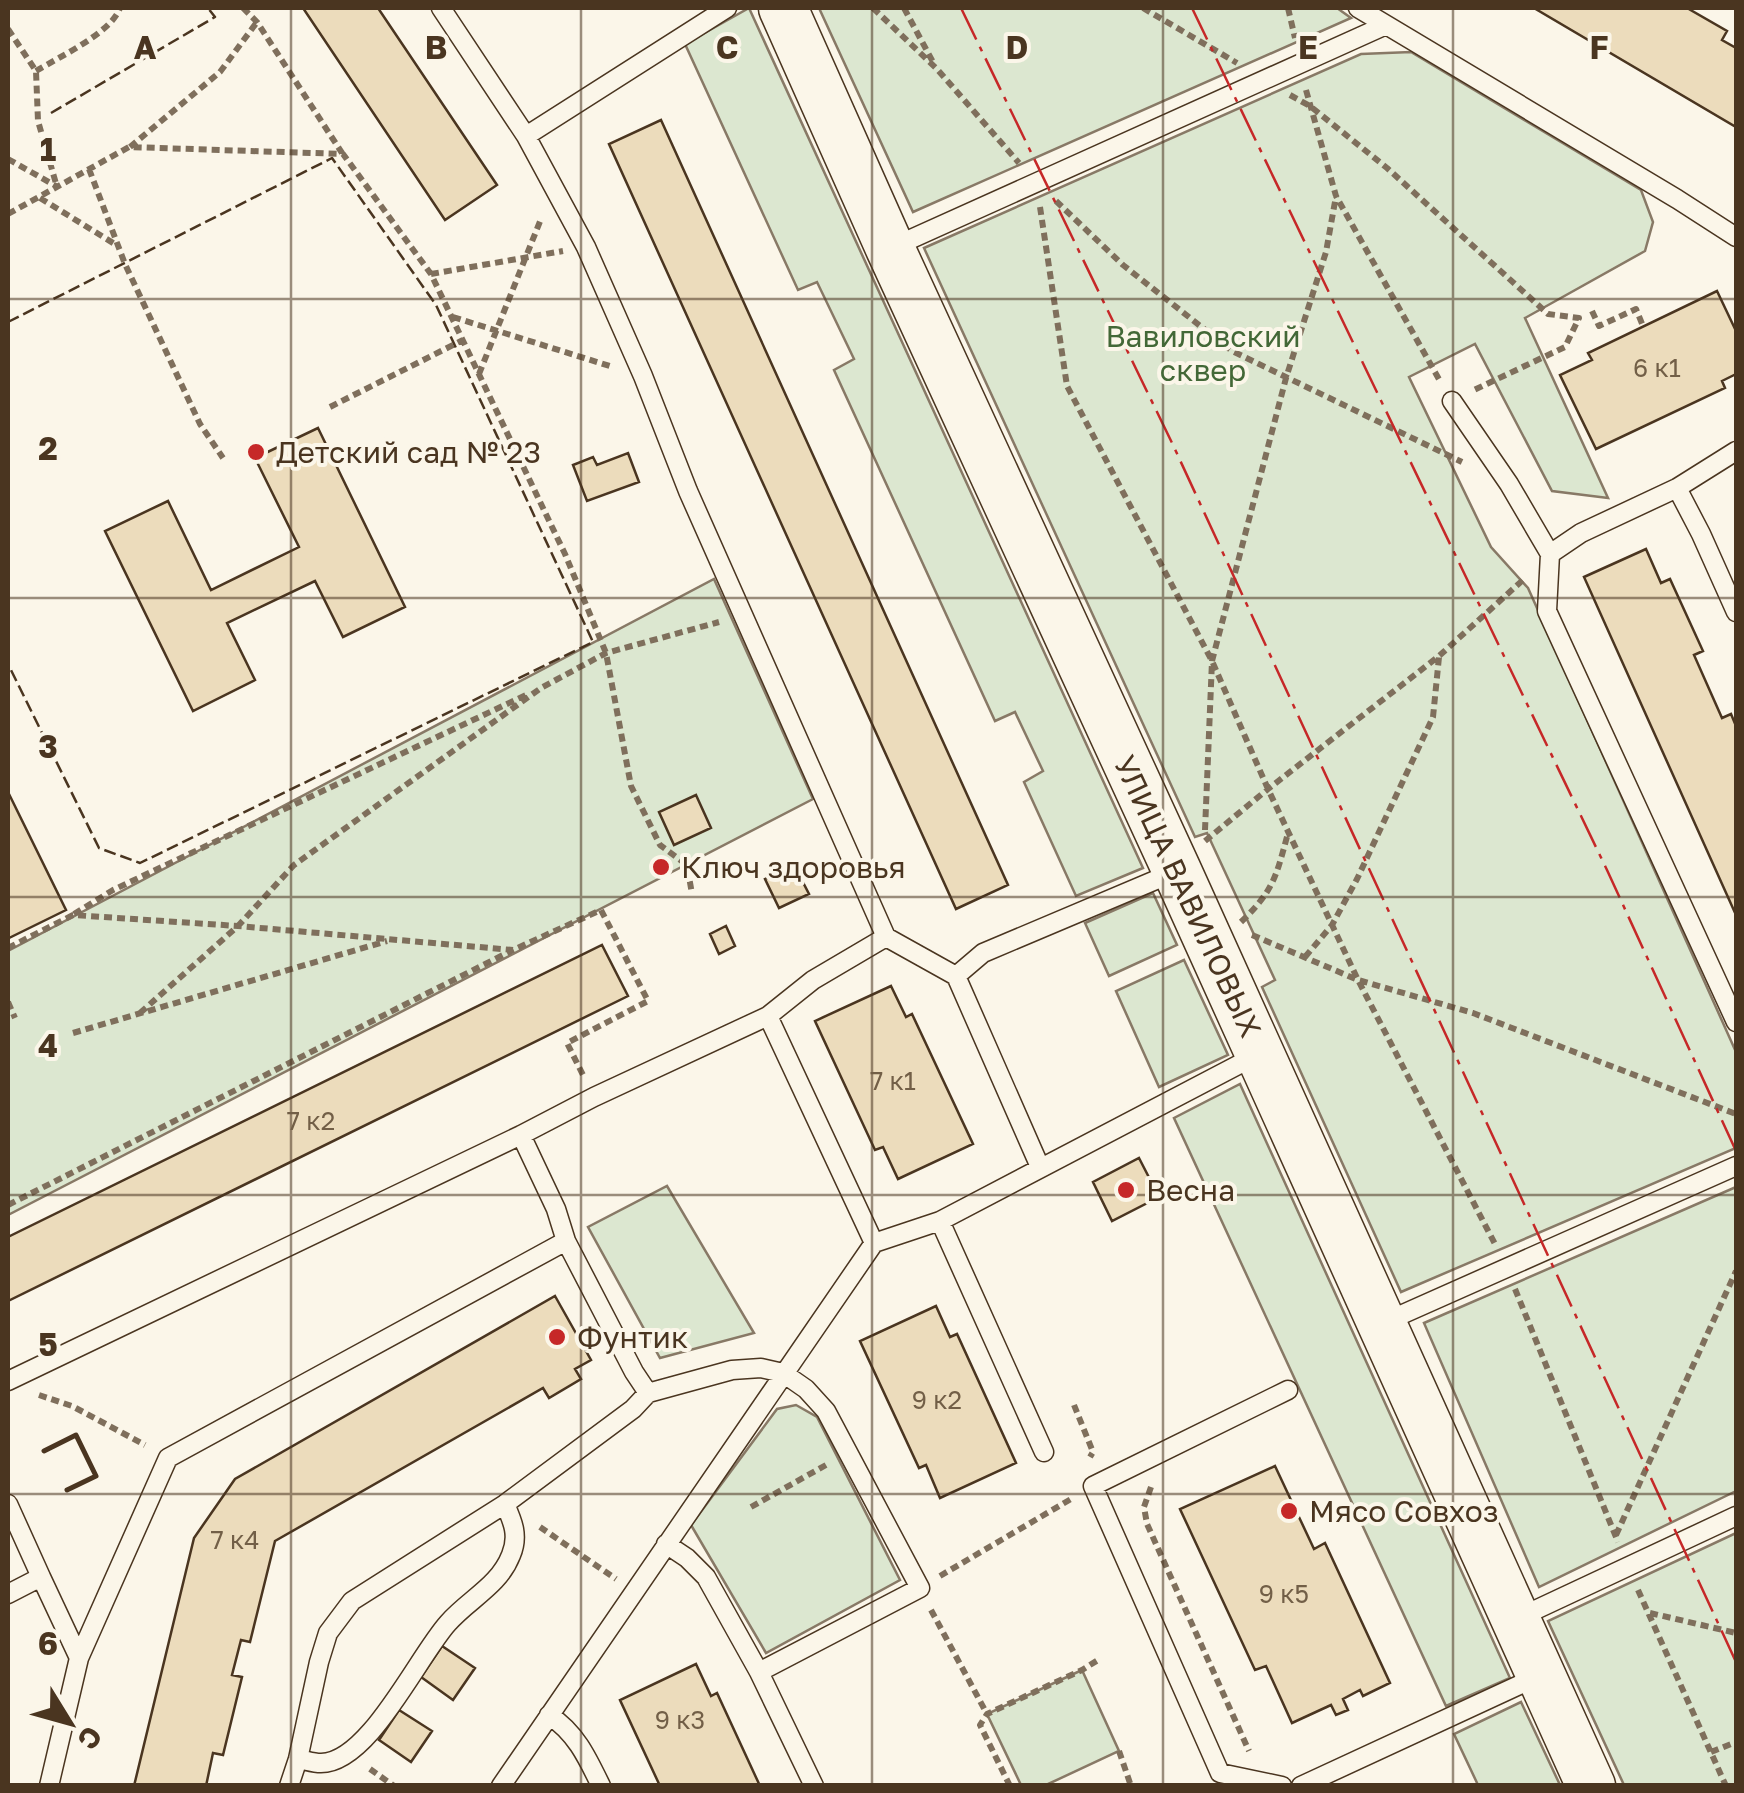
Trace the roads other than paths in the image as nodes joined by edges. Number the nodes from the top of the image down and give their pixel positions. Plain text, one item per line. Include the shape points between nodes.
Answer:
1 (442, 8) edge
2 (726, 8) edge
3 (783, 8) edge
4 (1358, 8) edge
5 (1386, 26) junction
6 (526, 136) junction
7 (1736, 237) edge
8 (890, 248) junction
9 (1452, 401) road end
10 (1736, 451) edge
11 (1677, 488) junction
12 (1550, 554) junction
13 (1736, 612) edge
14 (1176, 871) junction
15 (886, 937) junction
16 (956, 976) junction
17 (768, 1016) junction
18 (1736, 1022) edge
19 (1260, 1054) junction
20 (521, 1135) junction
21 (1040, 1166) junction
22 (1736, 1166) edge
23 (940, 1220) junction
24 (566, 1241) junction
25 (874, 1243) junction
26 (1382, 1323) junction
27 (784, 1374) junction
28 (16, 1385) edge
29 (1288, 1390) dead end
30 (648, 1393) junction
31 (1044, 1452) dead end
32 (8, 1504) edge
33 (505, 1504) junction
34 (1736, 1516) edge
35 (666, 1544) junction
36 (41, 1577) junction
37 (8, 1594) edge
38 (1516, 1619) junction
39 (79, 1658) junction
40 (760, 1672) junction
41 (1541, 1675) junction
42 (549, 1715) junction
43 (298, 1759) junction
44 (49, 1786) edge
45 (289, 1786) edge
46 (501, 1786) edge
47 (600, 1786) edge
48 (814, 1786) edge
49 (1282, 1786) edge
50 (1301, 1786) edge
51 (1591, 1786) edge

1 - 6 lane
2 - 6 lane
3 - 8 street, УЛИЦА ВАВИЛОВЫХ
4 - 5 lane
5 - 7 lane
5 - 8 lane
6 - 15 lane via 586,247
8 - 14 street, УЛИЦА ВАВИЛОВЫХ
9 - 12 lane
10 - 11 lane
11 - 12 lane
11 - 13 lane
12 - 18 lane via 1548,611
14 - 16 lane via 984,952
14 - 19 street, УЛИЦА ВАВИЛОВЫХ
15 - 16 lane
15 - 17 lane
16 - 21 lane
17 - 20 lane
17 - 25 lane
19 - 21 lane
19 - 26 street, УЛИЦА ВАВИЛОВЫХ
20 - 24 lane
20 - 28 lane
21 - 23 lane
22 - 26 lane
23 - 25 lane
23 - 31 lane
24 - 30 lane
24 - 39 lane via 168,1458
25 - 27 lane
26 - 38 street, УЛИЦА ВАВИЛОВЫХ
27 - 30 lane via 732,1370
27 - 35 lane
27 - 40 lane via 826,1411 920,1588
29 - 49 lane via 1084,1480 1220,1773
30 - 33 lane
32 - 36 lane
33 - 43 lane via 352,1601 328,1633
33 - 43 lane via 516,1530 500,1576 448,1623 372,1733 324,1764
34 - 38 lane
35 - 40 lane via 706,1577
35 - 42 lane
36 - 37 lane
36 - 39 lane
38 - 41 street, УЛИЦА ВАВИЛОВЫХ
39 - 44 lane
40 - 48 lane
41 - 50 lane
41 - 51 street, УЛИЦА ВАВИЛОВЫХ
42 - 46 lane
42 - 47 lane via 580,1744
43 - 45 lane

